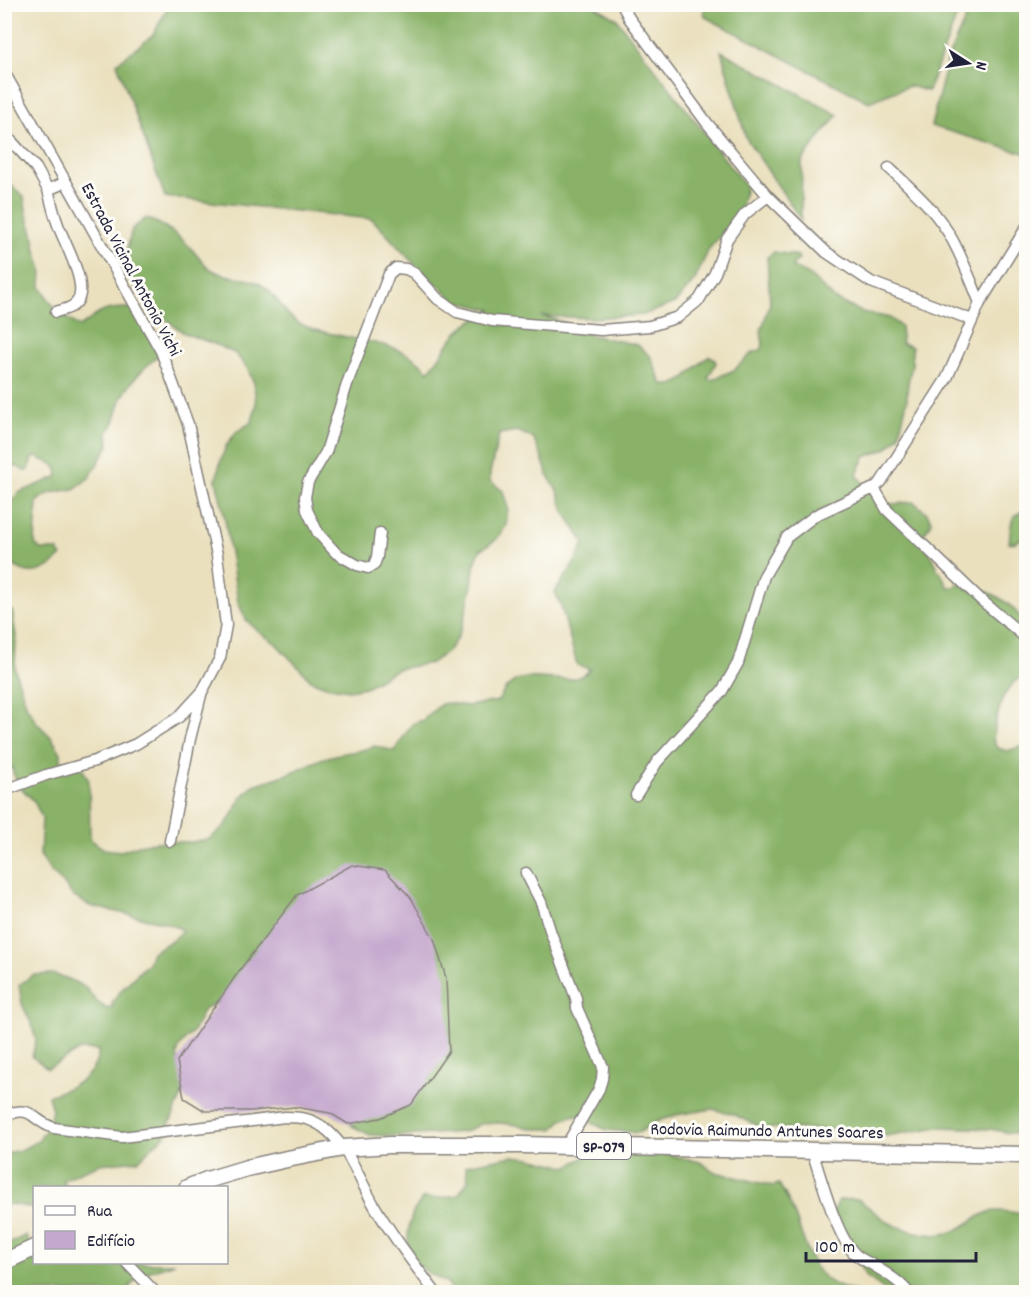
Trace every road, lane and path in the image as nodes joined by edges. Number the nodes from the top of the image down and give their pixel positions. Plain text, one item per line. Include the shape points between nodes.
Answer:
1 (622, 4) edge
2 (4, 72) edge
3 (4, 133) edge
4 (889, 168) dead end
5 (66, 182) junction
6 (48, 190) junction
7 (768, 196) junction
8 (1026, 228) edge
9 (980, 303) junction
10 (56, 312) dead end
11 (972, 320) junction
12 (874, 489) junction
13 (380, 533) dead end
14 (1026, 638) edge
15 (202, 692) junction
16 (4, 792) edge
17 (636, 795) dead end
18 (170, 841) dead end
19 (526, 873) dead end
20 (4, 1115) edge
21 (566, 1146) junction
22 (343, 1148) junction
23 (812, 1151) junction
24 (1026, 1155) edge
25 (192, 1186) edge
26 (33, 1248) edge
27 (4, 1262) edge
28 (127, 1264) edge
29 (155, 1293) edge
30 (435, 1293) edge
31 (908, 1293) edge

1 - 7 street via 707,123
2 - 5 street, Estrada Vicinal Antonio Vichi
3 - 6 street via 36,168
4 - 9 street via 913,190 954,241
5 - 6 street
5 - 15 street, Estrada Vicinal Antonio Vichi via 161,351 188,424 217,555 226,625 220,658
6 - 10 street via 81,288 72,307
7 - 11 street via 826,252 871,282
7 - 13 street via 745,214 727,239 715,273 699,300 678,317 650,326 601,330 492,321 457,312 406,268 396,268 389,274 326,452 308,482 305,497 318,533 336,553 357,565 374,566
8 - 9 street
9 - 11 street
11 - 12 street via 947,378
12 - 14 street via 887,510
12 - 17 street via 816,515 787,537 764,576 738,663 722,691 657,762
15 - 16 street, Estrada Vicinal Antonio Vichi via 179,717 136,744
15 - 18 street
19 - 21 street via 541,902 577,1008 603,1067 599,1089
20 - 22 street via 25,1111 54,1128 123,1137 303,1117 330,1132
21 - 22 highway, Rodovia Raimundo Antunes Soares / SP-079
21 - 23 highway, Rodovia Raimundo Antunes Soares / SP-079
22 - 25 highway, Rodovia Raimundo Antunes Soares / SP-079 via 247,1168
22 - 30 street via 380,1215
23 - 24 highway, Rodovia Raimundo Antunes Soares / SP-079
23 - 31 street via 845,1241 855,1255
26 - 27 highway
28 - 29 street

